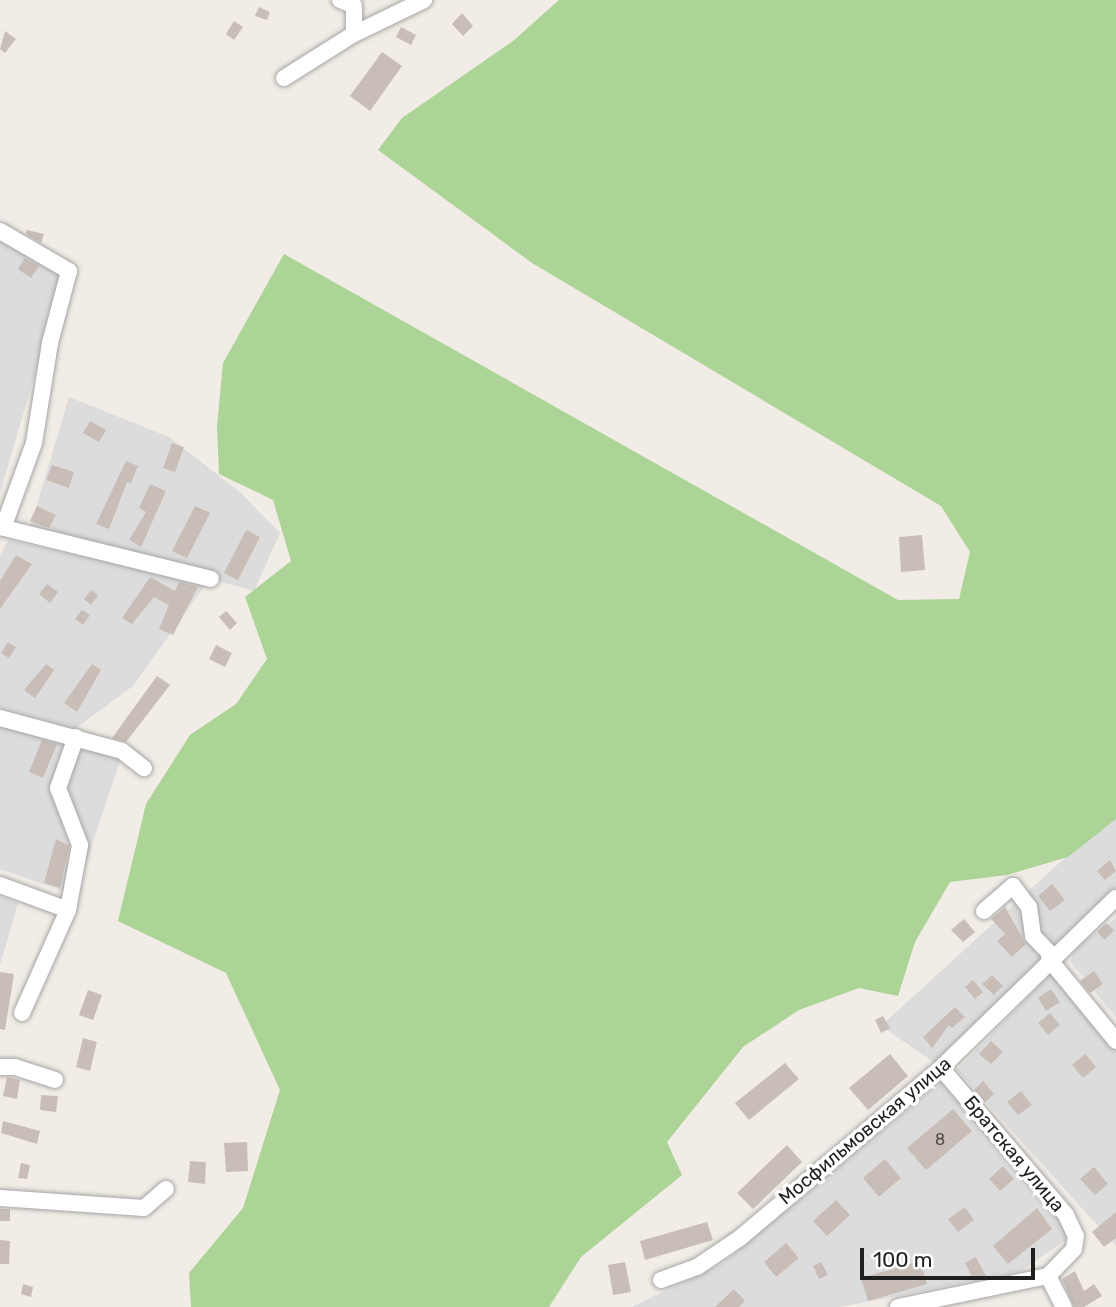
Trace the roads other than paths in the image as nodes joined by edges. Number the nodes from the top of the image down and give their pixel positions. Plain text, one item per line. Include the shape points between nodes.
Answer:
1 (424, 0) edge
2 (352, 2) edge
3 (354, 34) junction
4 (284, 78) dead end
5 (0, 232) edge
6 (2, 528) edge
7 (211, 579) dead end
8 (0, 718) edge
9 (76, 737) junction
10 (144, 768) dead end
11 (0, 885) edge
12 (1116, 898) edge
13 (68, 910) junction
14 (984, 911) dead end
15 (1050, 958) junction
16 (22, 1013) dead end
17 (1116, 1041) edge
18 (0, 1067) edge
19 (941, 1068) junction
20 (55, 1080) dead end
21 (166, 1189) dead end
22 (0, 1198) edge
23 (1048, 1276) junction
24 (661, 1280) dead end
25 (898, 1307) edge
26 (1064, 1307) edge

1 - 3 street
2 - 3 street
3 - 4 street
5 - 6 street via 69,271 50,343 33,443
6 - 7 street
8 - 9 street
9 - 10 street via 122,751
9 - 13 street via 58,788 80,845
11 - 13 street
12 - 15 street, Мосфильмовская улица
13 - 16 street
14 - 15 street via 1013,886 1029,907 1033,936
15 - 17 street
15 - 19 street, Мосфильмовская улица
18 - 20 street
19 - 23 street, Братская улица via 1066,1215 1076,1236 1074,1249
19 - 24 street, Мосфильмовская улица via 740,1238 697,1267
21 - 22 street via 144,1208
23 - 25 street
23 - 26 street

